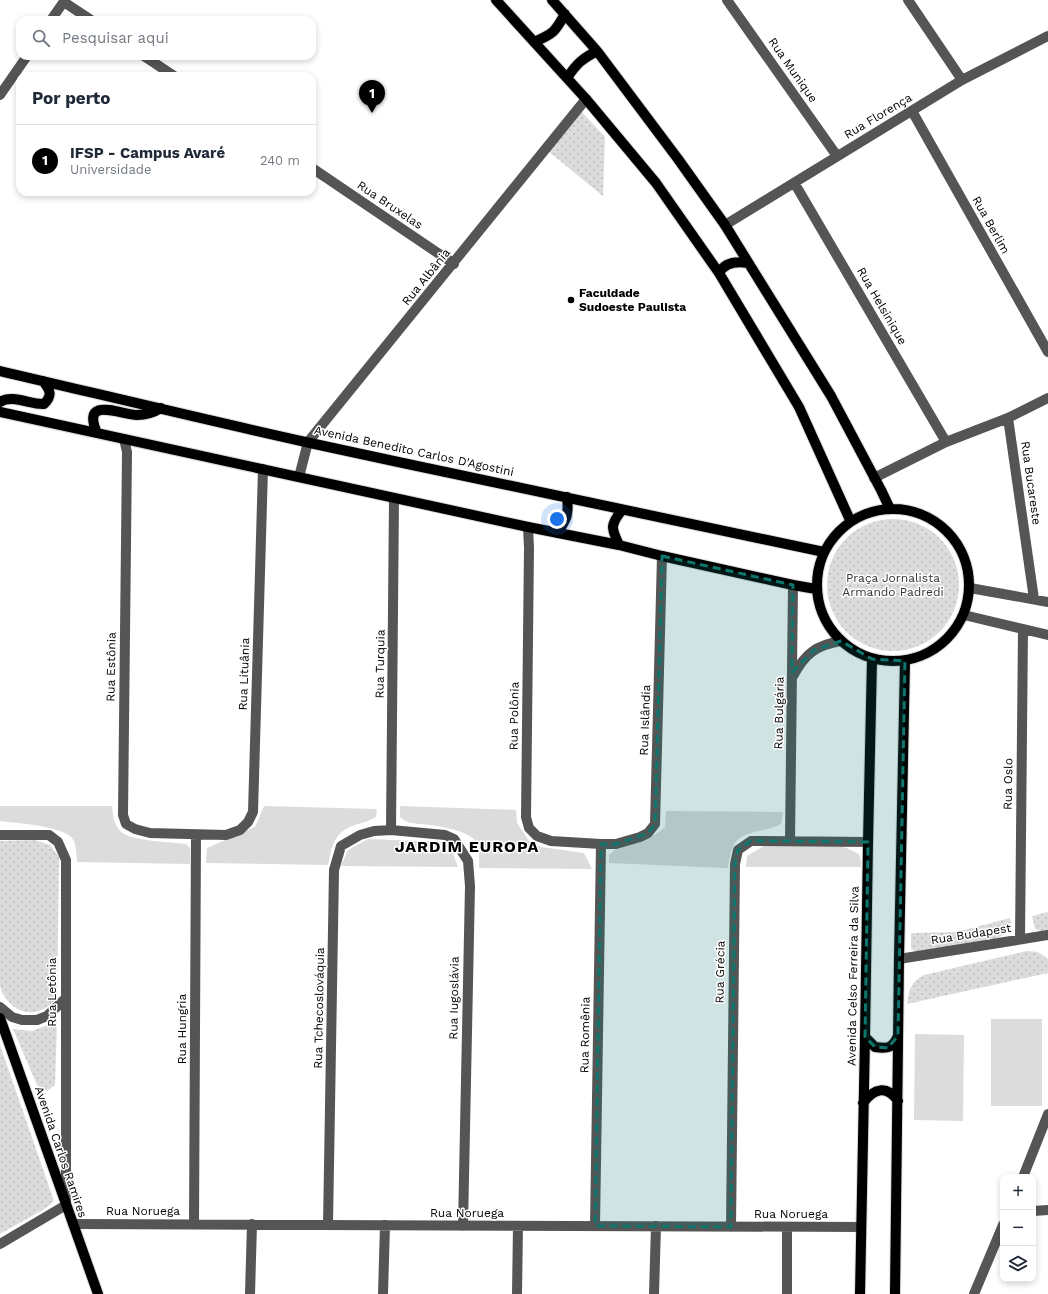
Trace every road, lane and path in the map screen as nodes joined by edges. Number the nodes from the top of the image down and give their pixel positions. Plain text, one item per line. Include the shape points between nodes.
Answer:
1 (496, 0) edge
2 (552, 0) edge
3 (727, 0) edge
4 (908, 0) edge
5 (64, 1) edge
6 (565, 14) junction
7 (54, 16) edge
8 (85, 16) edge
9 (1047, 38) edge
10 (534, 42) junction
11 (598, 51) junction
12 (24, 60) edge
13 (150, 60) edge
14 (168, 72) edge
15 (567, 78) junction
16 (962, 80) junction
17 (0, 95) edge
18 (586, 99) junction
19 (912, 111) junction
20 (837, 156) junction
21 (316, 171) edge
22 (795, 184) junction
23 (725, 225) junction
24 (748, 263) junction
25 (454, 264) junction
26 (719, 273) junction
27 (1048, 352) edge
28 (0, 371) edge
29 (43, 381) junction
30 (1048, 398) edge
31 (0, 402) edge
32 (161, 408) junction
33 (0, 412) edge
34 (1008, 418) junction
35 (97, 434) junction
36 (124, 439) junction
37 (308, 442) junction
38 (946, 442) junction
39 (263, 469) junction
40 (299, 477) junction
41 (874, 478) junction
42 (567, 497) junction
43 (394, 498) junction
44 (890, 509) junction
45 (622, 510) junction
46 (850, 520) junction
47 (528, 527) junction
48 (557, 533) junction
49 (619, 545) junction
50 (824, 552) junction
51 (662, 556) junction
52 (793, 585) junction
53 (970, 588) junction
54 (816, 589) junction
55 (1034, 599) junction
56 (1048, 602) edge
57 (964, 615) junction
58 (1023, 629) junction
59 (1048, 634) edge
60 (841, 641) junction
61 (872, 659) junction
62 (905, 661) junction
63 (792, 678) junction
64 (391, 830) junction
65 (196, 834) junction
66 (0, 835) edge
67 (790, 841) junction
68 (868, 842) junction
69 (601, 844) junction
70 (1048, 935) edge
71 (1020, 939) junction
72 (899, 959) junction
73 (65, 999) junction
74 (0, 1007) edge
75 (0, 1018) edge
76 (898, 1036) junction
77 (866, 1037) junction
78 (898, 1101) junction
79 (863, 1103) junction
80 (1048, 1114) edge
81 (1024, 1174) edge
82 (66, 1205) junction
83 (1048, 1210) edge
84 (1036, 1211) edge
85 (73, 1224) junction
86 (194, 1224) junction
87 (252, 1224) junction
88 (328, 1225) junction
89 (385, 1225) junction
90 (463, 1226) junction
91 (518, 1226) junction
92 (595, 1226) junction
93 (656, 1226) junction
94 (731, 1227) junction
95 (787, 1227) junction
96 (861, 1227) junction
97 (1000, 1232) edge
98 (0, 1244) edge
99 (98, 1294) edge
100 (250, 1294) edge
101 (383, 1294) edge
102 (517, 1294) edge
103 (654, 1294) edge
104 (787, 1294) edge
105 (860, 1294) edge
106 (895, 1294) edge
107 (974, 1294) edge

1 - 10 main road
2 - 6 main road
3 - 20 street, Rua Munique
4 - 16 street
5 - 7 street
5 - 8 street
6 - 10 main road via 556,29
6 - 11 main road
9 - 16 street, Rua Florença
10 - 15 main road
11 - 15 main road via 576,64
11 - 23 main road
12 - 17 street
13 - 14 street
15 - 18 main road
16 - 19 street, Rua Florença
18 - 25 street, Rua Albânia
18 - 26 main road via 656,183
19 - 20 street, Rua Florença
19 - 27 street, Rua Berlim
20 - 22 street, Rua Florença
21 - 25 street, Rua Bruxelas
22 - 23 street, Rua Florença
22 - 38 street, Rua Helsinique
23 - 24 main road
24 - 26 main road via 729,263
24 - 41 main road via 831,396
25 - 37 street, Rua Albânia
26 - 46 main road via 798,408
28 - 29 main road, Avenida Benedito Carlos D'Agostini
29 - 31 main road via 50,393 44,404 9,399
29 - 32 main road, Avenida Benedito Carlos D'Agostini
30 - 34 street
32 - 35 main road via 152,414 144,415 100,410 93,417
32 - 37 main road, Avenida Benedito Carlos D'Agostini
33 - 35 main road
34 - 38 street
34 - 55 street, Rua Bucareste
35 - 36 main road
36 - 39 main road
36 - 65 street, Rua Estônia via 127,452 123,815 126,824 150,834
37 - 40 street, Rua Albânia
37 - 42 main road, Avenida Benedito Carlos D'Agostini
38 - 41 street
39 - 40 main road
39 - 65 street, Rua Lituânia via 253,812 240,830 226,835
40 - 43 main road
41 - 44 main road
42 - 45 main road, Avenida Benedito Carlos D'Agostini
42 - 48 main road via 569,510
43 - 47 main road
43 - 64 street, Rua Turquia
44 - 46 main road via 867,513
44 - 53 main road via 915,512 938,523 956,540 967,563
45 - 49 main road via 614,520 612,531
45 - 50 main road, Avenida Benedito Carlos D'Agostini
46 - 50 main road via 834,536
47 - 48 main road
47 - 69 street, Rua Polônia via 526,817 529,828 537,836 551,841
48 - 49 main road
49 - 51 main road
50 - 54 main road via 818,570
51 - 52 main road
51 - 69 street, Rua Islândia via 655,824 648,834 640,838 616,844
52 - 54 main road
52 - 63 street, Rua Bulgária
53 - 55 street
53 - 57 main road
54 - 60 main road via 820,608 828,626
55 - 56 street
57 - 58 street
57 - 62 main road via 954,632 941,645 924,655
58 - 59 street
58 - 71 street, Rua Oslo
60 - 61 main road
60 - 63 street via 827,643 814,650 800,663
61 - 62 main road
61 - 68 main road, Avenida Celso Ferreira da Silva
62 - 72 main road
63 - 67 street, Rua Bulgária
64 - 88 street, Rua Tchecoslováquia via 360,834 342,846 334,870
64 - 90 street, Rua Iugoslávia via 444,834 454,838 468,861 470,886
65 - 86 street, Rua Hungria
66 - 73 street, Rua Letônia via 49,834 58,842 66,860
67 - 68 street, Rua Grécia
67 - 94 street, Rua Grécia via 751,841 738,850 735,864
68 - 77 main road, Avenida Celso Ferreira da Silva
69 - 92 street, Rua Romênia
70 - 71 street, Rua Budapest
71 - 72 street, Rua Budapest
72 - 76 main road
73 - 74 street via 46,1016 37,1020 12,1017
73 - 82 street, Rua Letônia
75 - 82 main road, Avenida Carlos Ramires
76 - 77 main road via 895,1043 888,1048 875,1047
76 - 78 main road
77 - 79 main road, Avenida Celso Ferreira da Silva
78 - 79 main road via 893,1095 880,1090 873,1092
78 - 106 main road
79 - 96 main road, Avenida Celso Ferreira da Silva
80 - 81 street
82 - 85 main road, Avenida Carlos Ramires
82 - 98 street
83 - 84 street
85 - 86 street, Rua Noruega
85 - 99 main road, Avenida Carlos Ramires
86 - 87 street, Rua Noruega
87 - 88 street, Rua Noruega
87 - 100 street
88 - 89 street, Rua Noruega
89 - 90 street, Rua Noruega
89 - 101 street
90 - 91 street, Rua Noruega
91 - 92 street, Rua Noruega
91 - 102 street
92 - 93 street, Rua Noruega
93 - 94 street, Rua Noruega
93 - 103 street
94 - 95 street, Rua Noruega
95 - 96 street, Rua Noruega
95 - 104 street
96 - 105 main road, Avenida Celso Ferreira da Silva
97 - 107 street

